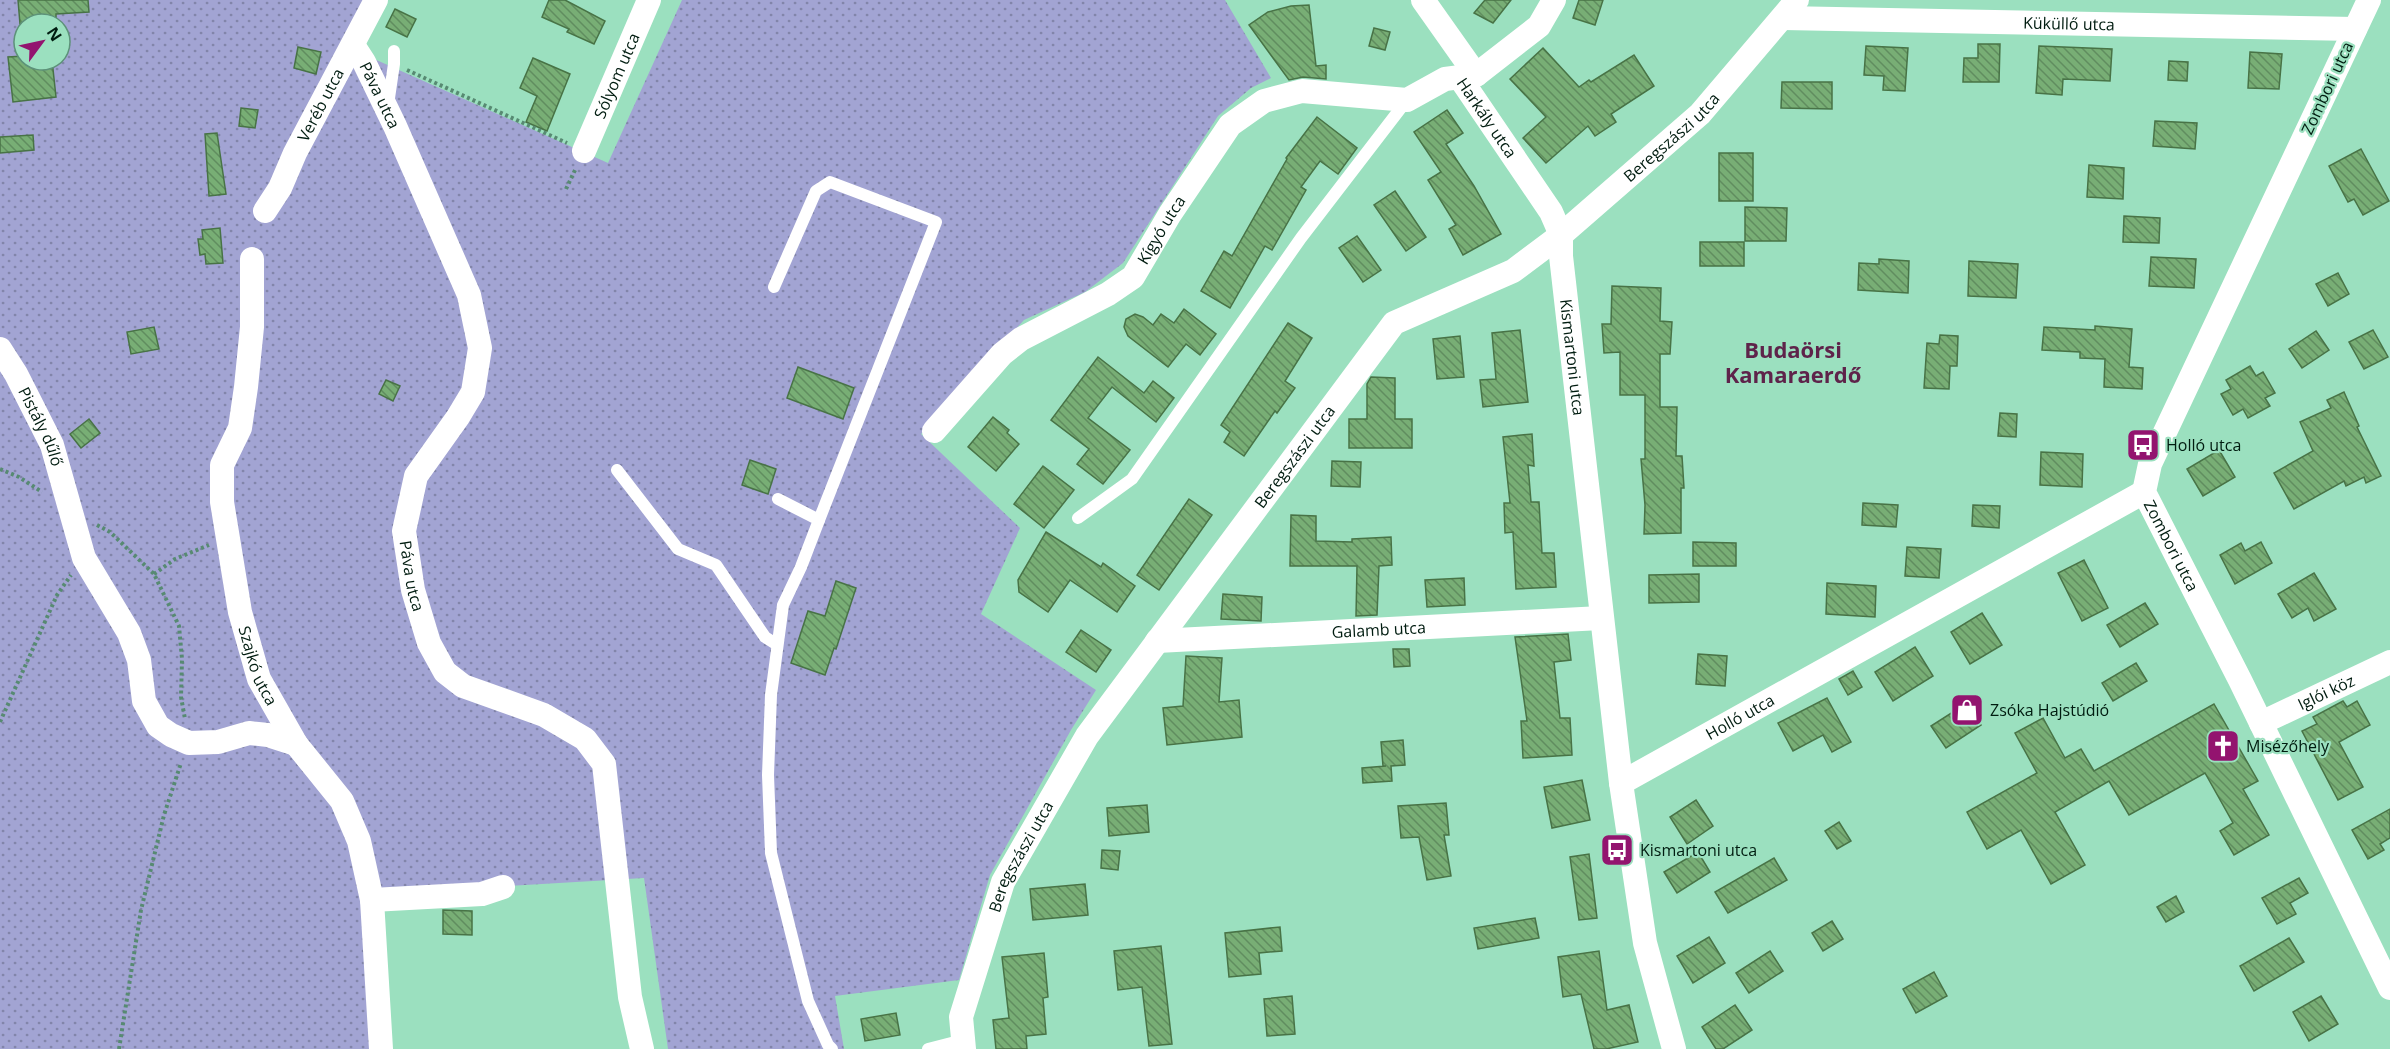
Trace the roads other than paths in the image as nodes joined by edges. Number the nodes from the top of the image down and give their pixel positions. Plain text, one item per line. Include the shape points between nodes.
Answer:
1 (376, 0) edge
2 (649, 0) edge
3 (1423, 0) edge
4 (1554, 0) edge
5 (2368, 0) edge
6 (1790, 9) edge
7 (2355, 29) junction
8 (353, 45) junction
9 (394, 51) dead end
10 (1468, 76) junction
11 (1407, 100) junction
12 (387, 109) junction
13 (584, 151) road end
14 (265, 211) dead end
15 (1561, 235) junction
16 (252, 260) dead end
17 (774, 287) dead end
18 (0, 349) edge
19 (934, 431) dead end
20 (617, 470) dead end
21 (2144, 492) junction
22 (778, 499) dead end
23 (1078, 518) dead end
24 (819, 520) junction
25 (1601, 618) junction
26 (1157, 641) junction
27 (776, 644) junction
28 (2390, 662) edge
29 (2261, 723) junction
30 (296, 744) junction
31 (1621, 783) junction
32 (503, 887) dead end
33 (372, 900) junction
34 (2390, 988) edge
35 (964, 1044) edge
36 (381, 1049) edge
37 (642, 1049) edge
38 (832, 1049) edge
39 (928, 1049) edge
40 (1674, 1049) edge

1 - 8 street, Veréb utca
2 - 13 street, Sólyom utca
3 - 10 street
4 - 10 street, Harkály utca via 1539,26
5 - 7 street, Zombori utca
6 - 7 street, Küküllő utca
6 - 15 street, Beregszászi utca via 1700,114
7 - 21 street, Zombori utca via 2150,464
8 - 12 street, Páva utca
8 - 14 street, Veréb utca
9 - 12 lane
10 - 11 street via 1445,79
10 - 15 street, Harkály utca
11 - 19 street, Kígyó utca via 1302,92 1264,101 1230,125 1133,277 1021,339 1002,354
11 - 23 lane via 1301,238 1132,479
12 - 37 street, Páva utca via 469,295 480,348 473,392 416,476 404,531 413,590 429,643 445,672 463,686 560,724 585,739 604,764 630,997
15 - 25 street, Kismartoni utca
15 - 26 street, Beregszászi utca via 1514,271 1394,323
16 - 30 street, Szajkó utca via 252,327 246,387 240,428 222,465 222,502 240,612 259,679
17 - 24 lane via 816,191 830,182 936,222
18 - 30 street, Pistály dűlő via 52,445 84,558 129,633 139,660 144,701 158,726 189,743 218,742 249,733
20 - 27 lane via 678,549 716,565 765,637
21 - 29 street, Zombori utca
21 - 31 street, Holló utca
22 - 24 lane
24 - 27 lane via 783,605
25 - 26 street, Galamb utca
25 - 31 street, Kismartoni utca
26 - 35 street, Beregszászi utca via 1087,736 1003,882 961,1017
27 - 38 lane via 768,775 771,853 808,1001
28 - 29 street, Iglói köz
29 - 34 street, Zombori utca
30 - 33 street, Szajkó utca via 342,801 359,841
31 - 40 street, Kismartoni utca via 1645,943
32 - 33 street via 482,894
33 - 36 street, Szajkó utca
35 - 39 lane

